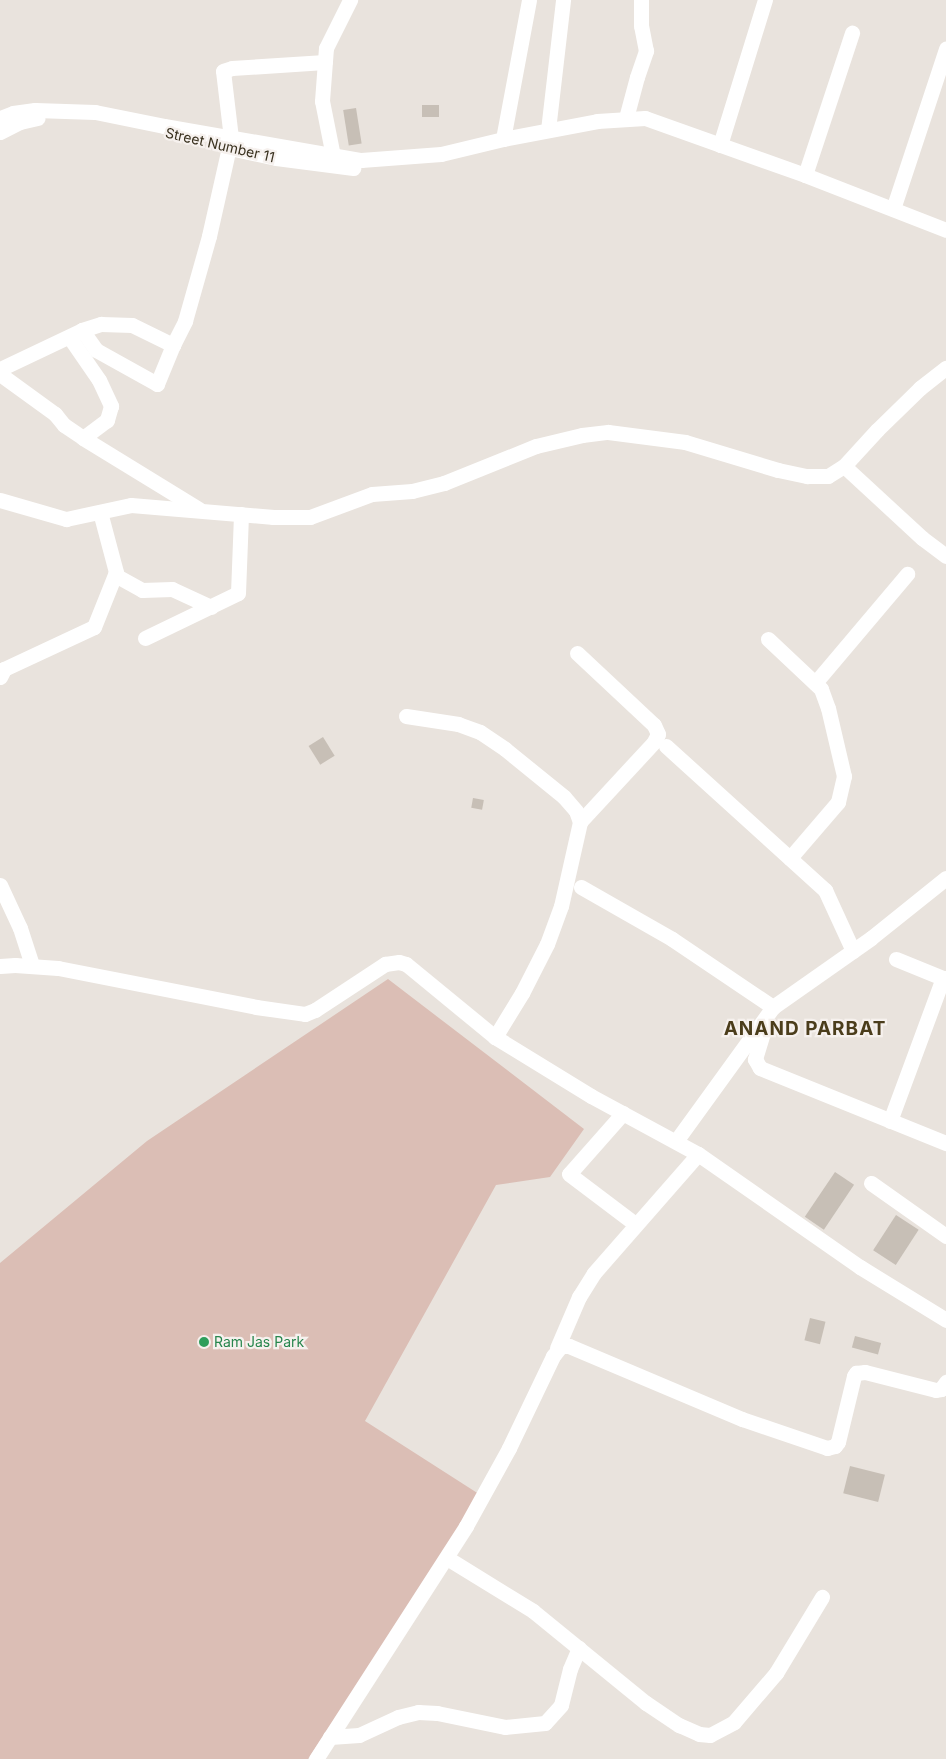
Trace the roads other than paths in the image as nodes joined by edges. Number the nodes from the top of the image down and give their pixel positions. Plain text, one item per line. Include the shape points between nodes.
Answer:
1 (350, 0) edge
2 (529, 0) edge
3 (563, 0) edge
4 (641, 0) edge
5 (765, 0) edge
6 (852, 33) dead end
7 (946, 49) edge
8 (325, 62) junction
9 (0, 118) edge
10 (626, 118) junction
11 (548, 130) junction
12 (0, 132) edge
13 (503, 139) junction
14 (230, 143) junction
15 (720, 145) junction
16 (441, 154) junction
17 (333, 156) junction
18 (805, 175) junction
19 (893, 208) junction
20 (946, 230) edge
21 (76, 334) junction
22 (173, 345) junction
23 (0, 368) edge
24 (946, 368) edge
25 (0, 374) edge
26 (83, 438) junction
27 (844, 466) junction
28 (0, 500) edge
29 (203, 511) junction
30 (100, 512) junction
31 (241, 514) junction
32 (946, 556) edge
33 (907, 574) dead end
34 (115, 575) junction
35 (211, 607) junction
36 (145, 638) dead end
37 (768, 639) dead end
38 (577, 653) dead end
39 (0, 677) edge
40 (815, 683) junction
41 (406, 716) dead end
42 (666, 746) dead end
43 (580, 822) junction
44 (790, 858) junction
45 (946, 878) edge
46 (0, 885) edge
47 (581, 887) dead end
48 (853, 951) junction
49 (896, 959) dead end
50 (0, 966) edge
51 (32, 966) junction
52 (945, 979) edge
53 (771, 1010) junction
54 (495, 1037) junction
55 (623, 1113) junction
56 (890, 1121) junction
57 (676, 1142) junction
58 (946, 1143) edge
59 (698, 1154) junction
60 (871, 1183) dead end
61 (635, 1224) junction
62 (946, 1236) edge
63 (946, 1320) edge
64 (557, 1348) junction
65 (946, 1382) edge
66 (447, 1558) junction
67 (822, 1597) dead end
68 (579, 1648) junction
69 (330, 1737) junction
70 (316, 1759) edge

1 - 8 street via 326,48
2 - 13 street
3 - 11 street
4 - 10 street via 641,26 646,51
5 - 15 street
6 - 18 street
7 - 19 street
8 - 14 street via 223,71
8 - 17 street via 322,101
9 - 14 street, Street Number 11 via 35,110 81,110
10 - 11 street, Street Number 11
10 - 15 street, Street Number 11 via 655,120
11 - 13 street, Street Number 11
12 - 14 street, Street Number 11 via 34,118 67,118
13 - 16 street, Street Number 11
14 - 16 street, Street Number 11 via 327,166 375,169 425,164
14 - 17 street, Street Number 11
14 - 22 street via 209,236 185,321
15 - 18 street, Street Number 11
16 - 17 street, Street Number 11 via 361,160
18 - 19 street, Street Number 11
19 - 20 street, Street Number 11
21 - 22 street via 101,324 132,325
21 - 22 street via 96,350 157,384
21 - 23 street
21 - 26 street via 111,406 107,420
24 - 27 street via 920,388
25 - 26 street
26 - 29 street
27 - 31 street via 828,476 807,476 685,442 608,432 582,434 536,446 444,483 412,491 372,494 310,517
27 - 32 street
28 - 30 street via 66,519
29 - 30 street via 131,505
29 - 31 street
30 - 34 street
31 - 35 street via 238,593
33 - 40 street
34 - 35 street via 142,590 172,589
34 - 39 street via 94,627 4,669
35 - 36 street
37 - 40 street
38 - 43 street via 654,725 658,734
40 - 44 street via 823,694 830,718 842,764 843,786 838,802
41 - 43 street via 458,724 480,732 564,797
42 - 44 street
43 - 54 street via 552,932 522,994
44 - 48 street via 832,900
45 - 48 street
46 - 51 street via 20,928
47 - 53 street via 672,939
48 - 53 street
49 - 52 street
50 - 51 street
51 - 54 street via 58,968 305,1014 385,964 399,962 406,964
52 - 56 street
53 - 56 street via 755,1059 760,1068
53 - 57 street
54 - 55 street via 586,1094
55 - 57 street
55 - 61 street via 569,1174
56 - 58 street
57 - 59 street
59 - 61 street
59 - 63 street via 860,1267
60 - 62 street
61 - 64 street via 585,1287
64 - 65 street via 566,1344 742,1419 828,1448 838,1442 856,1373 865,1372 936,1390
64 - 66 street via 501,1464
66 - 68 street via 534,1610
66 - 69 street
67 - 68 street via 776,1673 734,1722 710,1735 679,1725 646,1703
68 - 69 street via 570,1669 562,1705 545,1723 505,1727 418,1712 398,1717 359,1735
69 - 70 street

